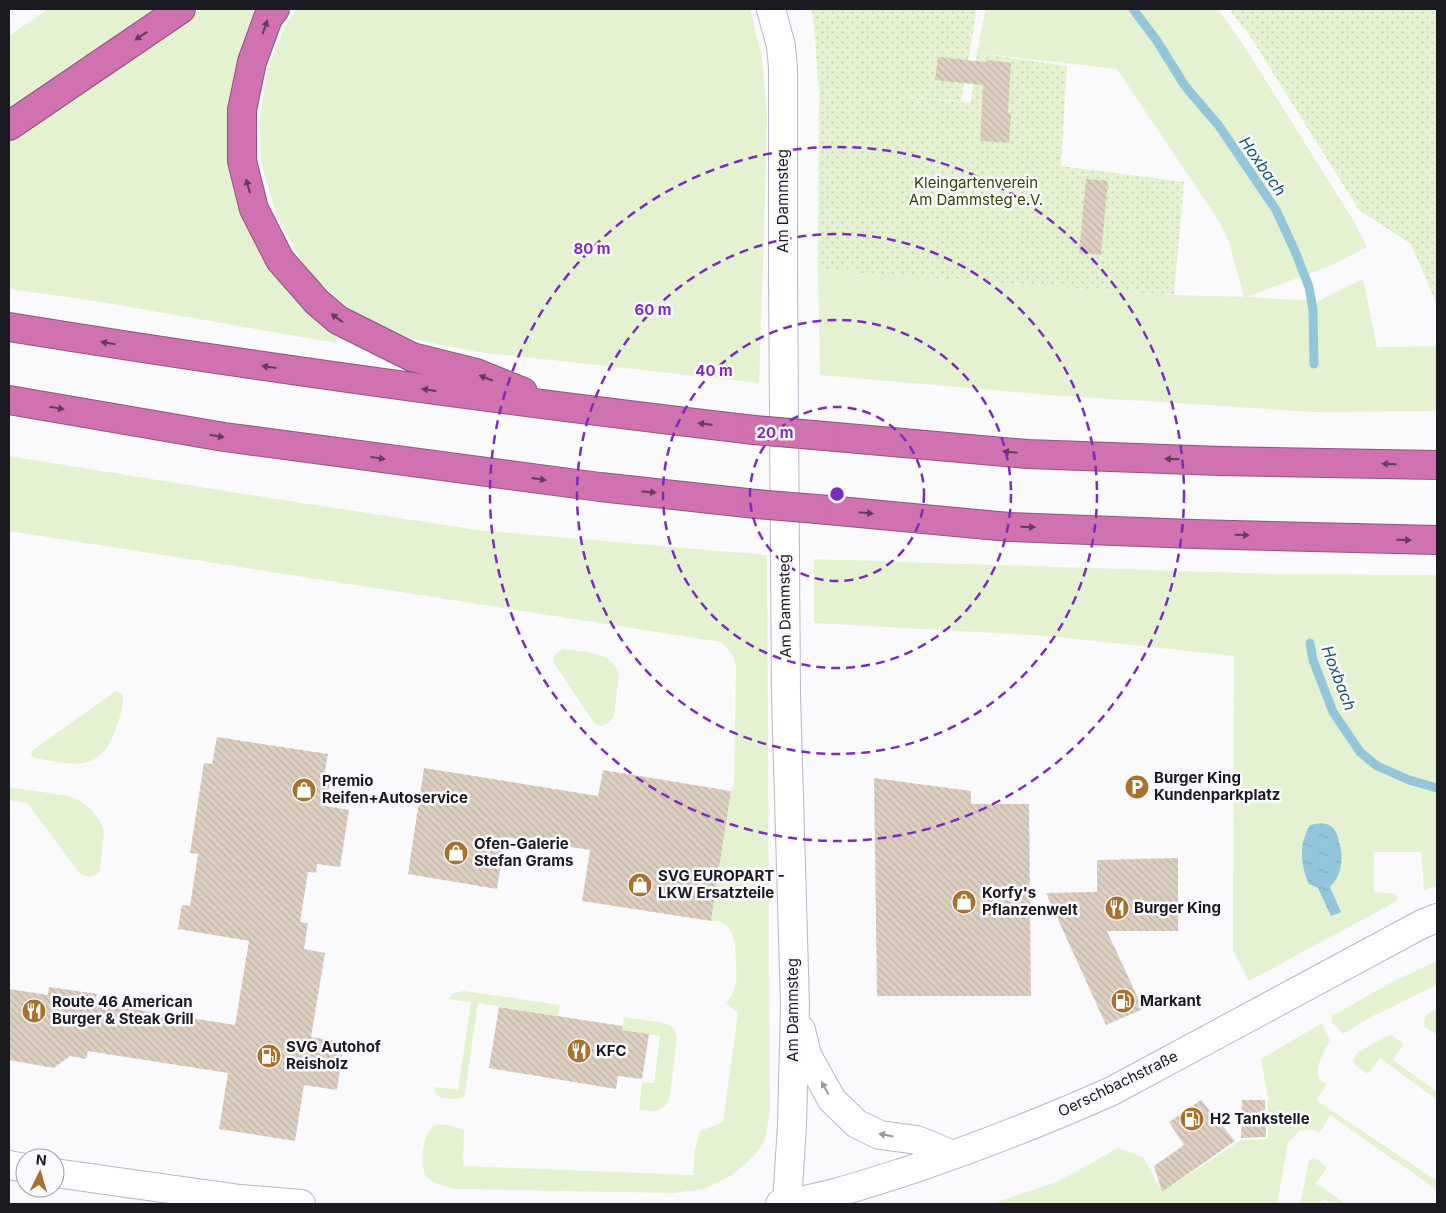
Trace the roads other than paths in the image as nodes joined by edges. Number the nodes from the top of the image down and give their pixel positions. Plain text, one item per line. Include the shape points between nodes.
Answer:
1 (181, 9) edge
2 (275, 9) edge
3 (771, 9) edge
4 (9, 126) edge
5 (9, 327) edge
6 (9, 400) edge
7 (564, 408) junction
8 (1437, 465) edge
9 (1437, 540) edge
10 (1437, 918) edge
11 (795, 1006) junction
12 (953, 1155) junction
13 (65, 1174) edge
14 (301, 1204) edge
15 (783, 1204) edge

1 -> 4 highway
7 -> 2 highway via 476,373 412,357 369,337 338,320 317,302 280,260 254,209 242,162 242,110 252,62 268,18
3 - 11 main road, Am Dammsteg via 783,68 785,667
7 -> 5 highway
6 -> 9 highway, bridge via 224,437 600,487 756,504 1018,527
8 -> 7 highway, bridge via 1026,454 754,430
10 - 12 main road, Oerschbachstraße via 1112,1091
12 -> 11 main road via 917,1140 880,1135 857,1124 832,1100 807,1055
11 - 15 main road, Am Dammsteg via 792,1125
12 - 15 main road, Oerschbachstraße via 846,1191
13 - 14 main road via 240,1199

